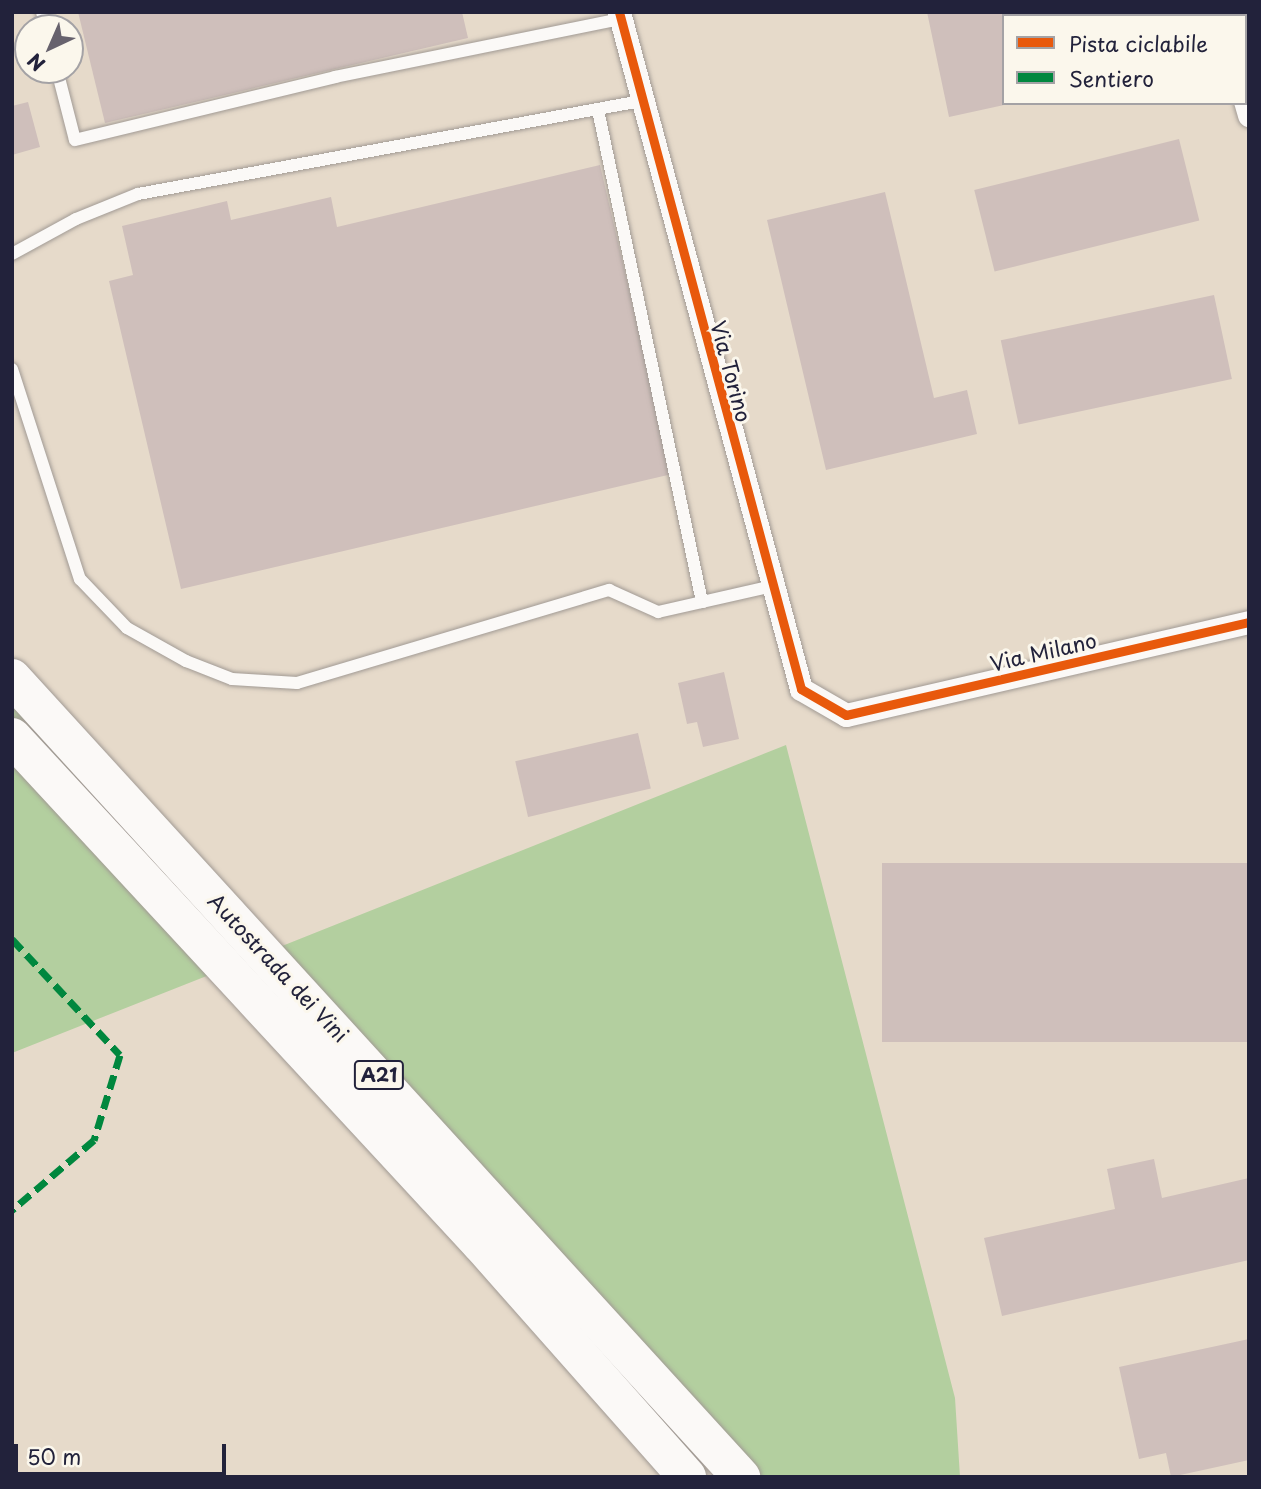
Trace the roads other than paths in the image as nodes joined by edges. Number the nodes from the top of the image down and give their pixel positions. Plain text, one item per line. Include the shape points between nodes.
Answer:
1 (620, 16) edge
2 (61, 84) edge
3 (641, 102) junction
4 (598, 110) junction
5 (12, 254) edge
6 (12, 369) edge
7 (772, 586) junction
8 (702, 602) junction
9 (1249, 622) edge
10 (12, 678) edge
11 (846, 715) joint
12 (12, 737) edge
13 (687, 1477) edge
14 (741, 1477) edge

1 - 2 lane via 335,77 75,140
1 - 3 street, Via Torino
3 - 4 lane
3 - 7 street, Via Torino
4 - 5 lane via 138,194 76,219
4 - 8 lane
6 - 8 lane via 80,579 127,628 186,662 232,679 297,683 609,590 658,612
7 - 8 lane
7 - 11 street, Via Torino via 801,689
9 - 11 street, Via Milano
10 - 14 highway, Autostrada dei Vini / A21
12 - 13 highway, Autostrada dei Vini / A21 via 481,1244

